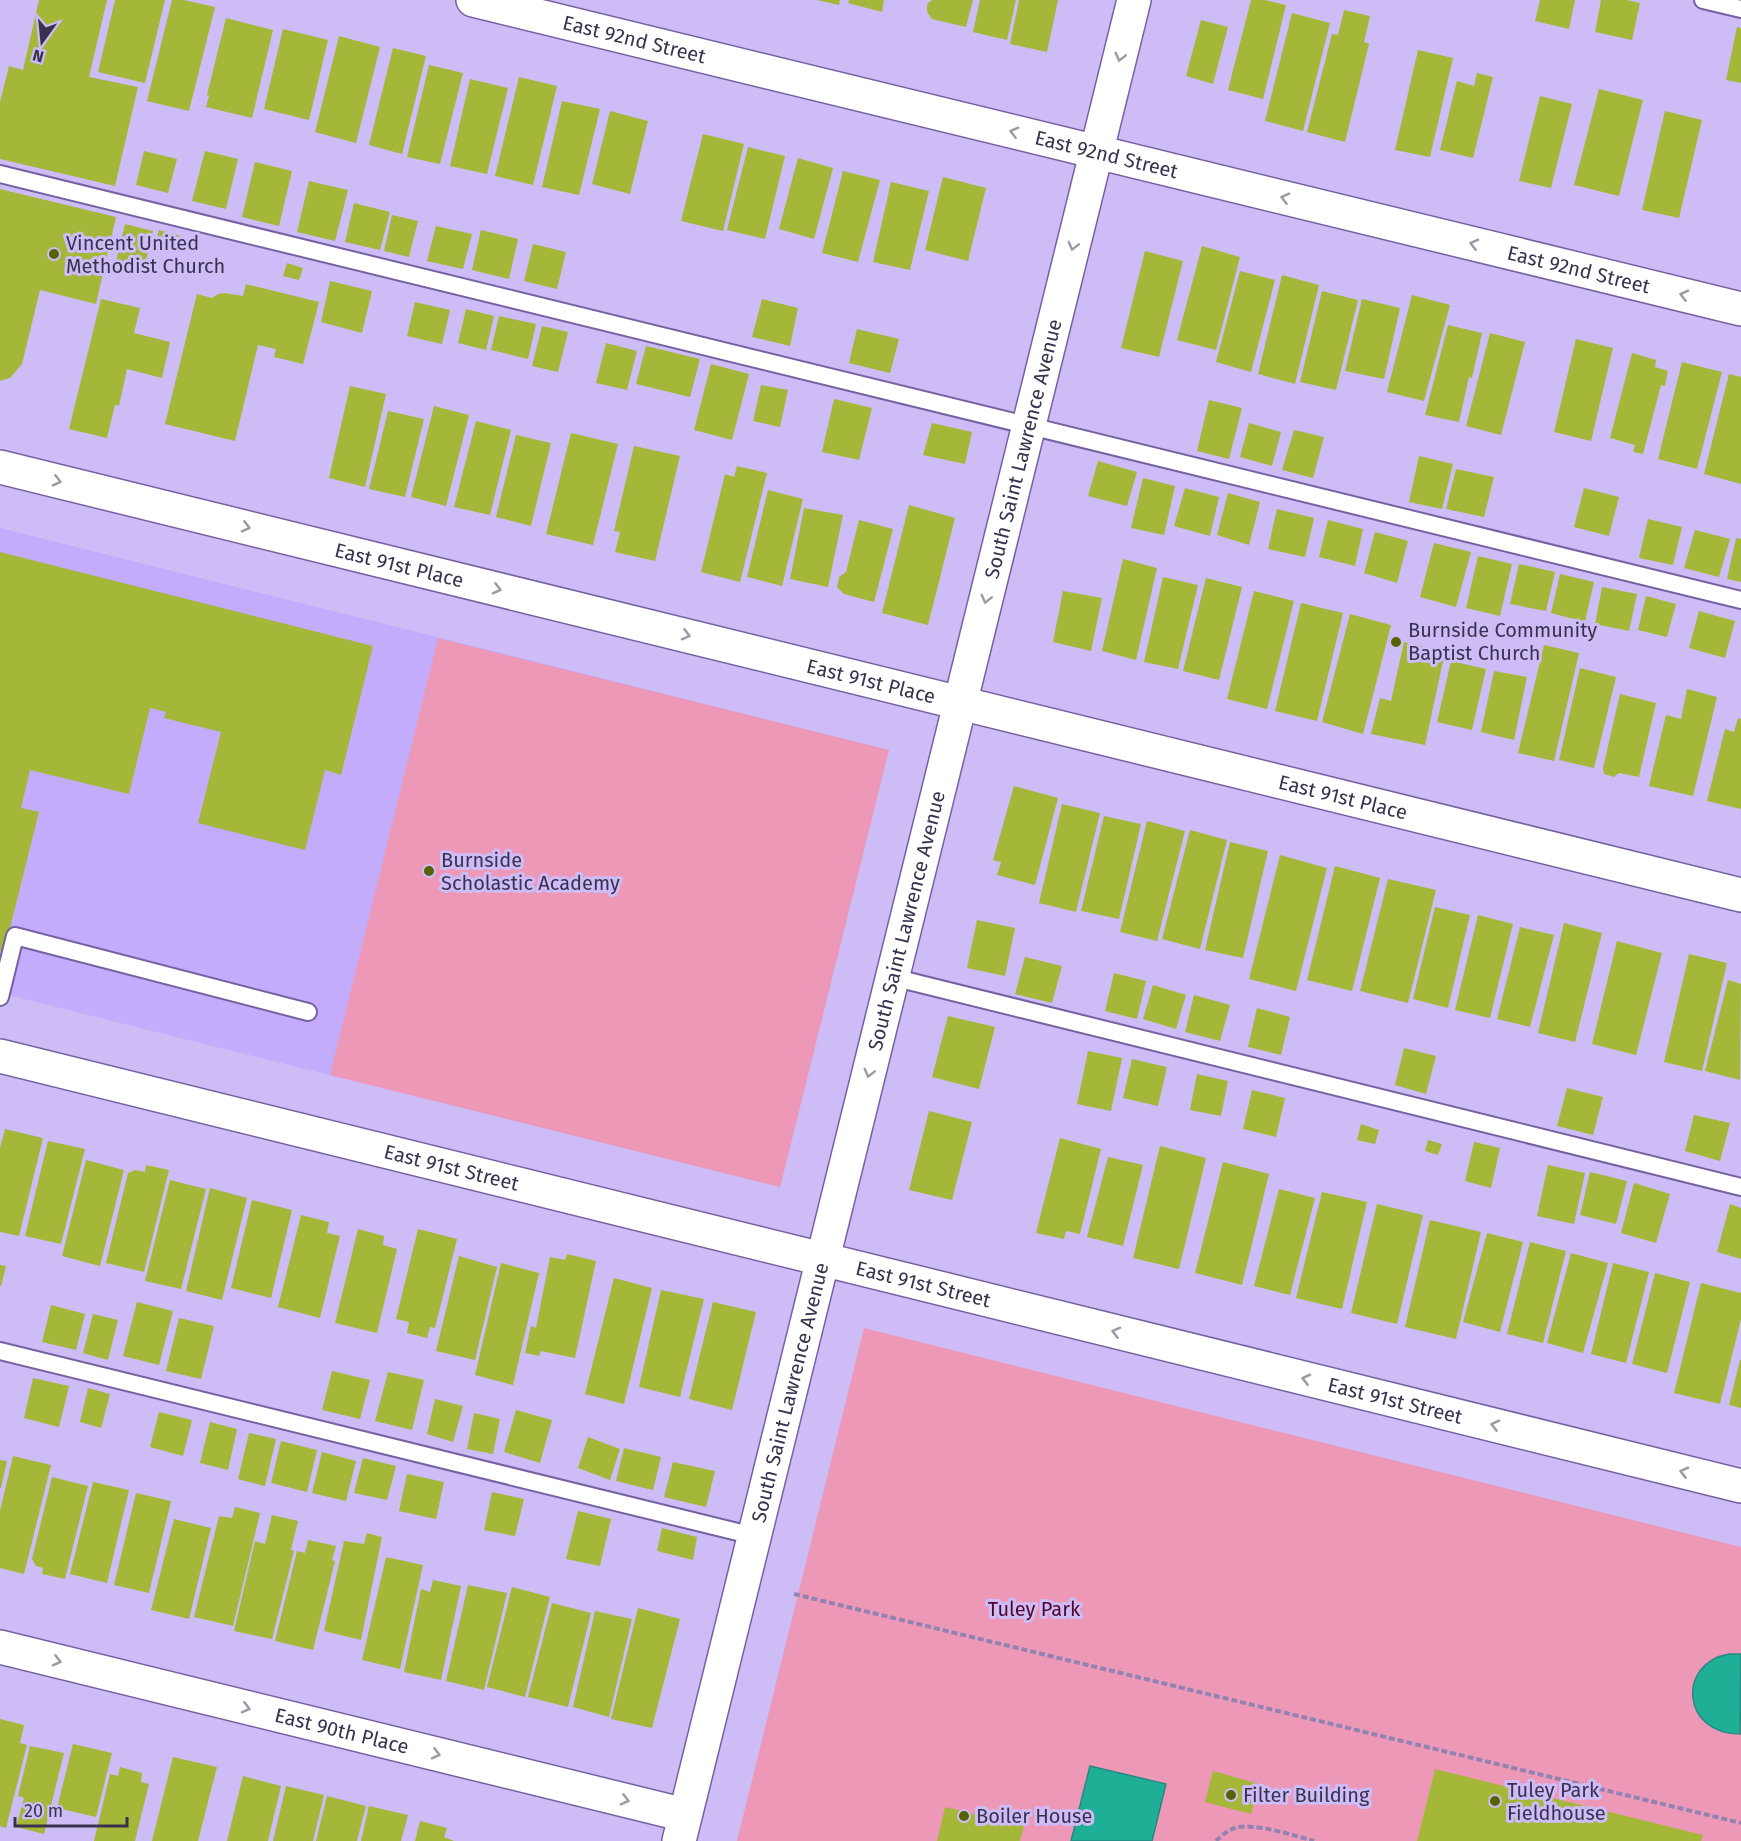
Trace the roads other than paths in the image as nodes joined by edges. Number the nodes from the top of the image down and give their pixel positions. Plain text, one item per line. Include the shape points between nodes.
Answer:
1 (473, 0) edge
2 (1134, 0) edge
3 (1703, 0) edge
4 (1721, 2) edge
5 (1741, 9) edge
6 (1096, 152) junction
7 (0, 174) edge
8 (1741, 309) edge
9 (1029, 426) junction
10 (0, 467) edge
11 (1741, 600) edge
12 (960, 703) junction
13 (1741, 895) edge
14 (892, 978) junction
15 (0, 997) edge
16 (308, 1012) dead end
17 (0, 1056) edge
18 (1741, 1187) edge
19 (823, 1259) junction
20 (0, 1351) edge
21 (1741, 1486) edge
22 (754, 1536) junction
23 (0, 1647) edge
24 (682, 1828) edge

6 -> 1 street, East 92nd Street
2 -> 6 street, South Saint Lawrence Avenue
3 - 4 lane
4 - 5 lane
8 -> 6 street, East 92nd Street
6 -> 9 street, South Saint Lawrence Avenue
7 - 9 lane
9 - 11 lane
9 -> 12 street, South Saint Lawrence Avenue
10 -> 12 street, East 91st Place
12 - 13 street, East 91st Place
12 - 14 street, South Saint Lawrence Avenue
14 - 18 lane
14 -> 19 street, South Saint Lawrence Avenue
15 - 16 lane via 15,936
17 - 19 street, East 91st Street
21 -> 19 street, East 91st Street
19 - 22 street, South Saint Lawrence Avenue
20 - 22 lane
22 - 24 street, South Saint Lawrence Avenue
23 -> 24 street, East 90th Place

